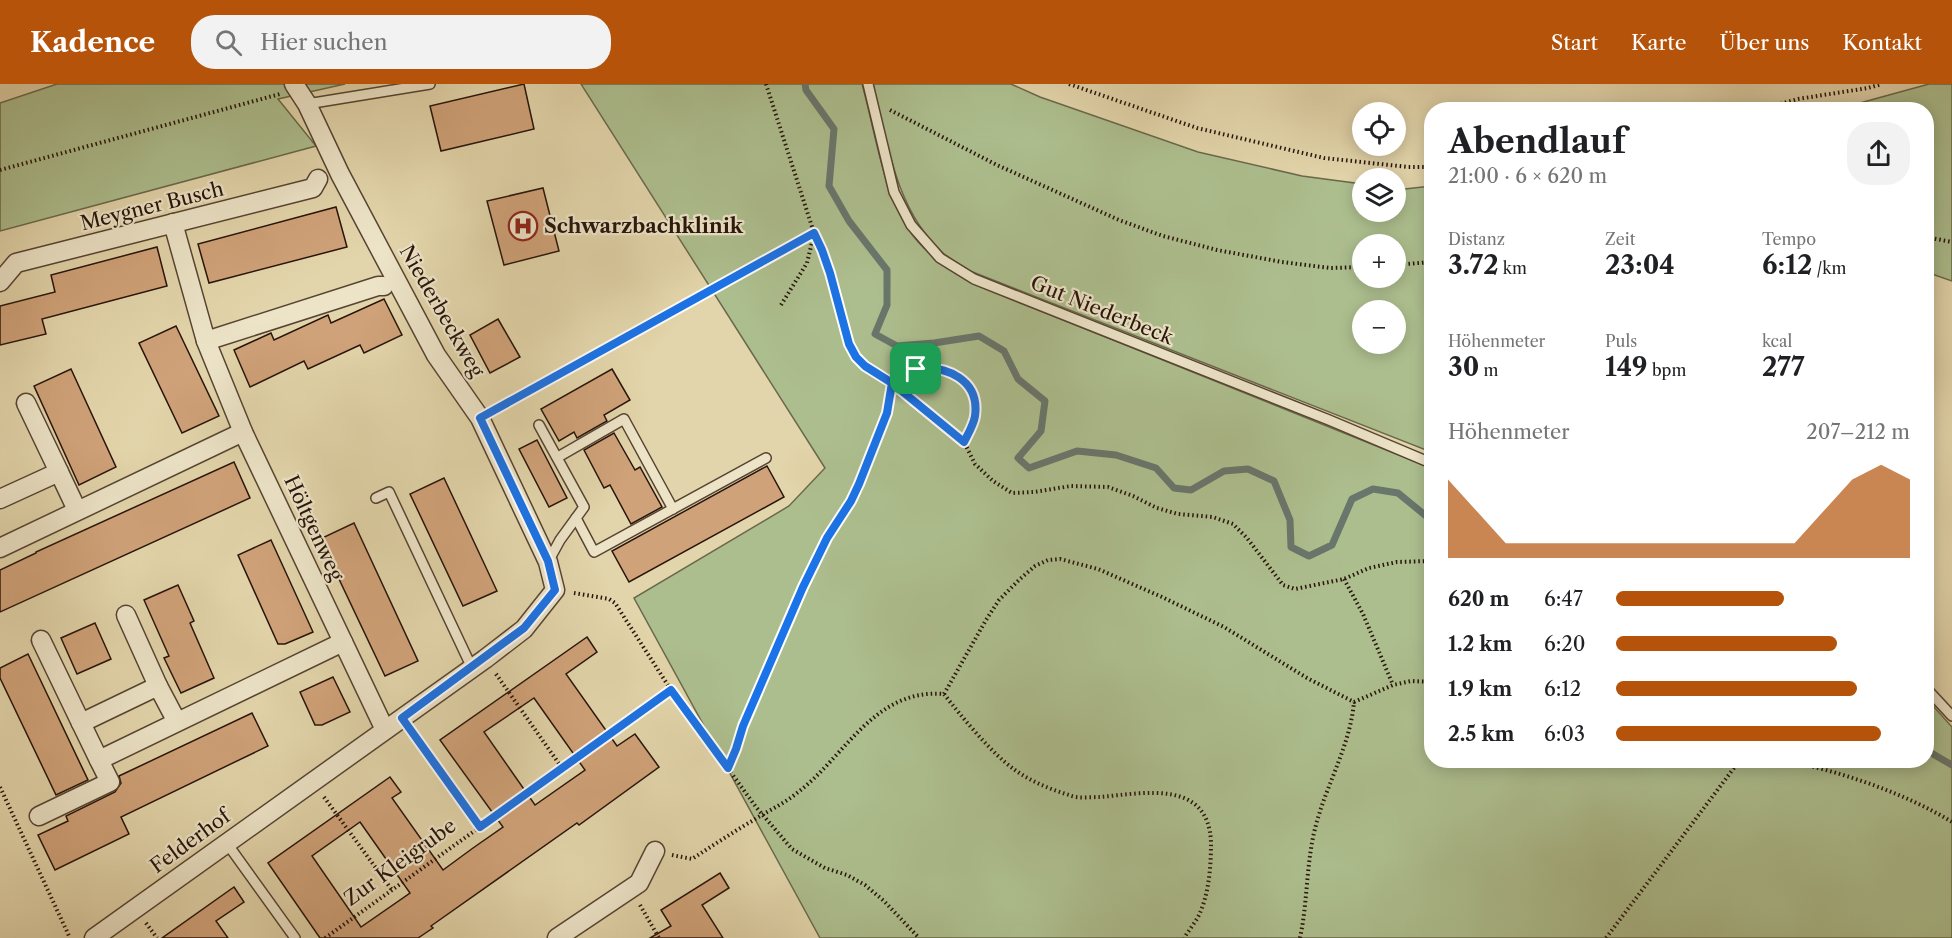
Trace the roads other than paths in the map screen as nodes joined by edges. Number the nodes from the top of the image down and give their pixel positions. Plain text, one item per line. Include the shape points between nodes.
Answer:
1 (430, 84) edge
2 (868, 84) edge
3 (295, 86) edge
4 (307, 105) junction
5 (318, 179) dead end
6 (173, 223) junction
7 (0, 282) edge
8 (384, 286) dead end
9 (206, 341) junction
10 (26, 403) dead end
11 (539, 425) dead end
12 (243, 432) junction
13 (558, 457) junction
14 (766, 458) dead end
15 (1424, 460) edge
16 (59, 472) junction
17 (376, 498) dead end
18 (0, 499) edge
19 (673, 509) junction
20 (77, 510) junction
21 (576, 518) junction
22 (0, 548) edge
23 (548, 561) junction
24 (555, 590) joint
25 (126, 615) dead end
26 (41, 640) dead end
27 (343, 642) junction
28 (479, 663) junction
29 (158, 686) junction
30 (1934, 697) edge
31 (1952, 716) edge
32 (177, 722) junction
33 (81, 723) junction
34 (385, 730) junction
35 (99, 760) junction
36 (39, 816) dead end
37 (226, 842) junction
38 (655, 851) road end
39 (94, 938) edge
40 (295, 938) edge
41 (557, 938) edge

1 - 4 lane
2 - 15 lane, Gut Niederbeck via 894,192 912,225 940,258 974,279
3 - 4 street, Niederbeckweg
4 - 23 street, Niederbeckweg via 339,174 436,355 480,418
5 - 6 street, Meygner Busch via 313,188
6 - 7 street, Meygner Busch via 16,263
6 - 9 street, Höltgenweg
8 - 9 street
9 - 12 street, Höltgenweg
10 - 16 street
11 - 13 lane
12 - 20 street
12 - 27 street, Höltgenweg
13 - 19 lane via 624,419
13 - 21 lane via 584,507
14 - 19 lane
16 - 18 street
16 - 20 street
17 - 28 lane via 389,492
19 - 21 lane via 594,552
20 - 22 street
21 - 23 lane
23 - 24 street, Niederbeckweg
24 - 28 street, Felderhof via 524,628
25 - 29 street
26 - 33 street
27 - 32 street
27 - 34 street, Höltgenweg
28 - 34 street, Felderhof
29 - 32 street
29 - 33 street
30 - 31 lane
32 - 35 street
33 - 35 street
34 - 37 street, Felderhof
35 - 36 street via 110,782
37 - 39 street, Felderhof
37 - 40 lane
38 - 41 street via 639,883

